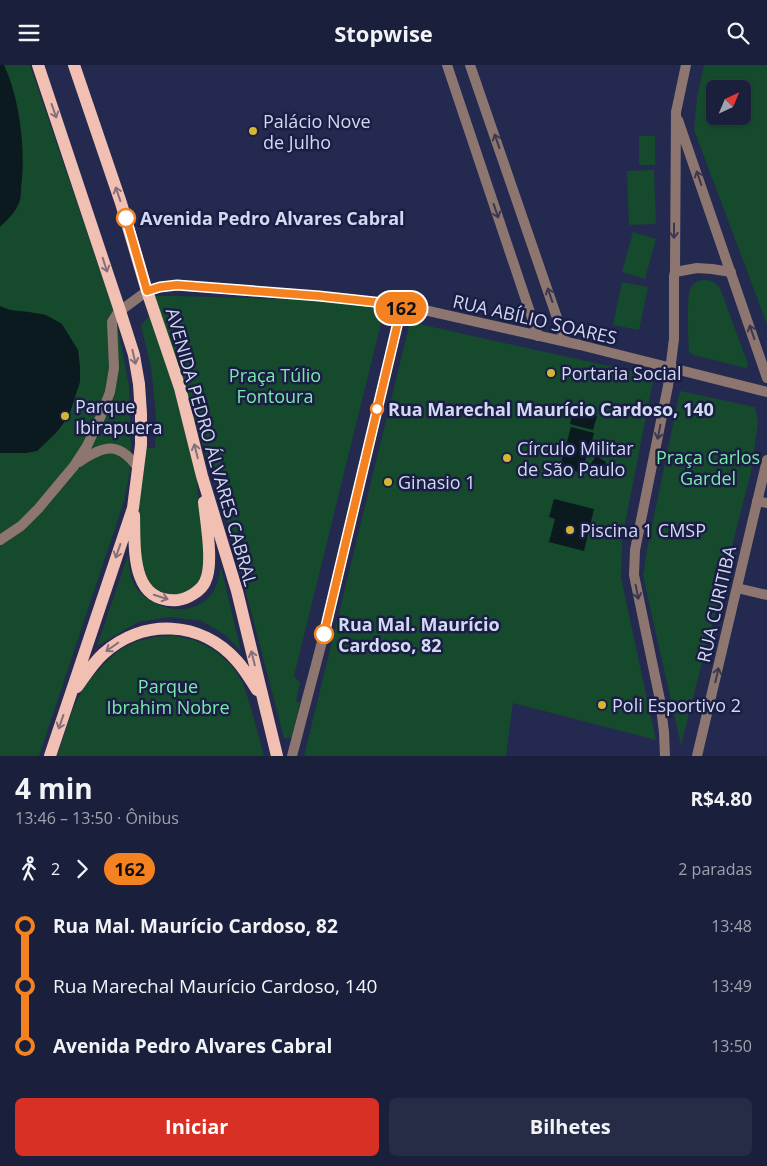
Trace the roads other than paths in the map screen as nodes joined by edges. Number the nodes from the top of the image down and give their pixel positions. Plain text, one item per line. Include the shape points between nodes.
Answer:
1 (38, 65) edge
2 (74, 65) edge
3 (447, 65) edge
4 (470, 65) edge
5 (686, 65) edge
6 (676, 113) junction
7 (674, 272) junction
8 (731, 272) junction
9 (147, 291) junction
10 (402, 305) junction
11 (120, 311) junction
12 (538, 336) junction
13 (565, 341) junction
14 (671, 367) junction
15 (767, 378) edge
16 (767, 392) edge
17 (767, 460) edge
18 (74, 466) junction
19 (138, 468) junction
20 (202, 476) junction
21 (762, 502) edge
22 (133, 508) junction
23 (0, 540) edge
24 (737, 588) junction
25 (767, 595) edge
26 (69, 700) junction
27 (264, 703) junction
28 (50, 756) edge
29 (277, 756) edge
30 (292, 756) edge
31 (665, 756) edge
32 (697, 756) edge

1 -> 11 main road
9 -> 2 main road, AVENIDA PEDRO ÁLVARES CABRAL
3 -> 12 street
13 -> 4 street
5 - 6 street
6 -> 7 street
8 -> 6 street
7 - 8 street via 712,269
7 - 14 street
15 -> 8 street
9 - 10 street, RUA ABÍLIO SOARES via 177,285
9 - 11 street, RUA ABÍLIO SOARES
20 -> 9 main road, AVENIDA PEDRO ÁLVARES CABRAL via 180,388
10 - 12 street, RUA ABÍLIO SOARES
10 - 30 street
11 - 18 street via 112,323 114,368 110,392 87,446
11 -> 19 main road via 140,384
12 - 13 street, RUA ABÍLIO SOARES
13 - 14 street, RUA ABÍLIO SOARES
14 - 16 street, RUA ABÍLIO SOARES
14 -> 31 street via 634,562 660,700
17 - 21 street, RUA CURITIBA
18 - 19 street via 95,452 113,448 131,457
18 - 23 street via 21,526
19 - 22 main road
22 -> 20 main road via 138,574 145,587 154,596 166,600 180,600 191,595 202,588 209,569
27 -> 20 main road, AVENIDA PEDRO ÁLVARES CABRAL via 237,591
21 - 24 street, RUA CURITIBA
22 -> 26 main road
24 - 25 street
32 -> 24 street, RUA CURITIBA
27 -> 26 main road via 248,675 222,648 206,636 170,628 149,630 115,644 89,670
26 -> 28 main road
27 - 29 main road, AVENIDA PEDRO ÁLVARES CABRAL

